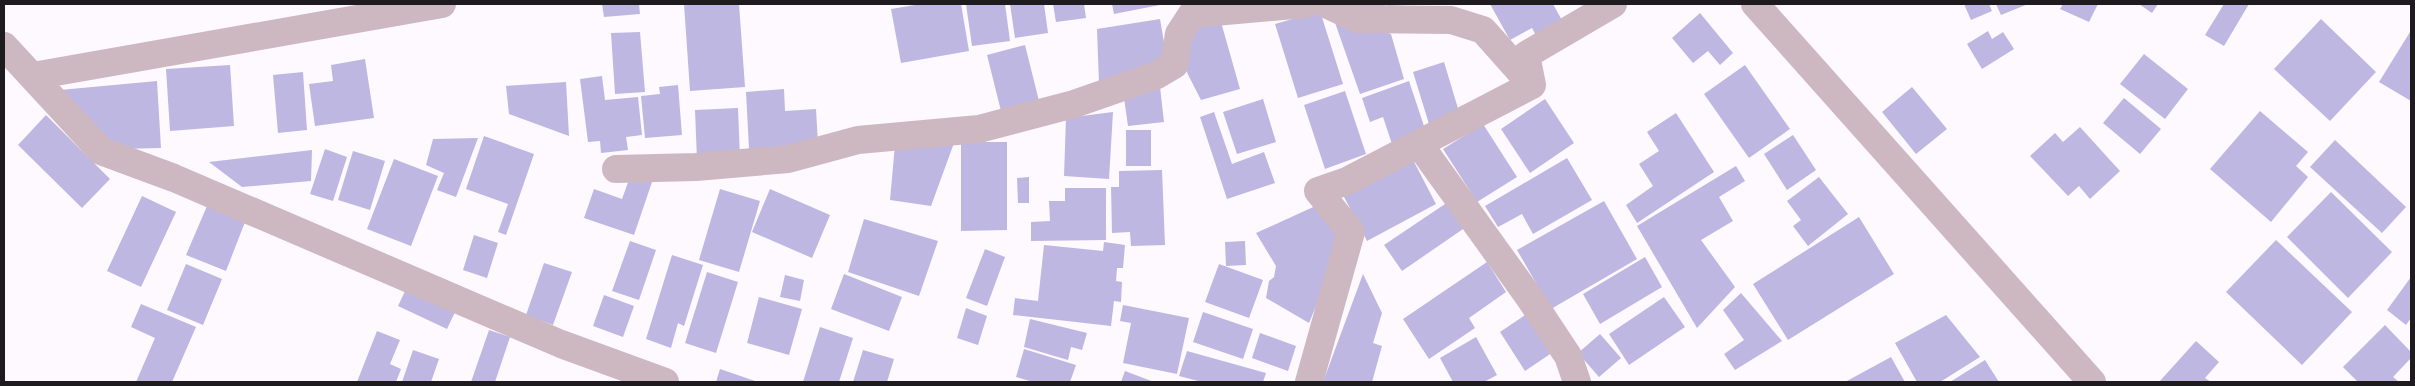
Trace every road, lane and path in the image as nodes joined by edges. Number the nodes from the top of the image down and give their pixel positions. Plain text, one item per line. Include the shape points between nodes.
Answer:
1 (442, 4) edge
2 (1305, 4) edge
3 (1326, 4) edge
4 (1613, 4) edge
5 (1755, 4) edge
6 (4, 46) edge
7 (34, 76) junction
8 (1532, 85) junction
9 (1419, 144) junction
10 (616, 169) dead end
11 (665, 382) edge
12 (1308, 382) edge
13 (1577, 382) edge
14 (2092, 382) edge

1 - 7 street
2 - 10 street via 1192,14 1179,34 1174,65 1157,75 1074,104 979,129 858,140 788,160 696,168
3 - 8 street via 1358,20 1451,20 1483,30
4 - 8 street via 1526,55
5 - 14 street
6 - 7 street
7 - 11 street via 101,151 174,178 561,344
8 - 9 street
9 - 12 street via 1348,181 1318,191 1351,232
9 - 13 street via 1529,296 1568,356

